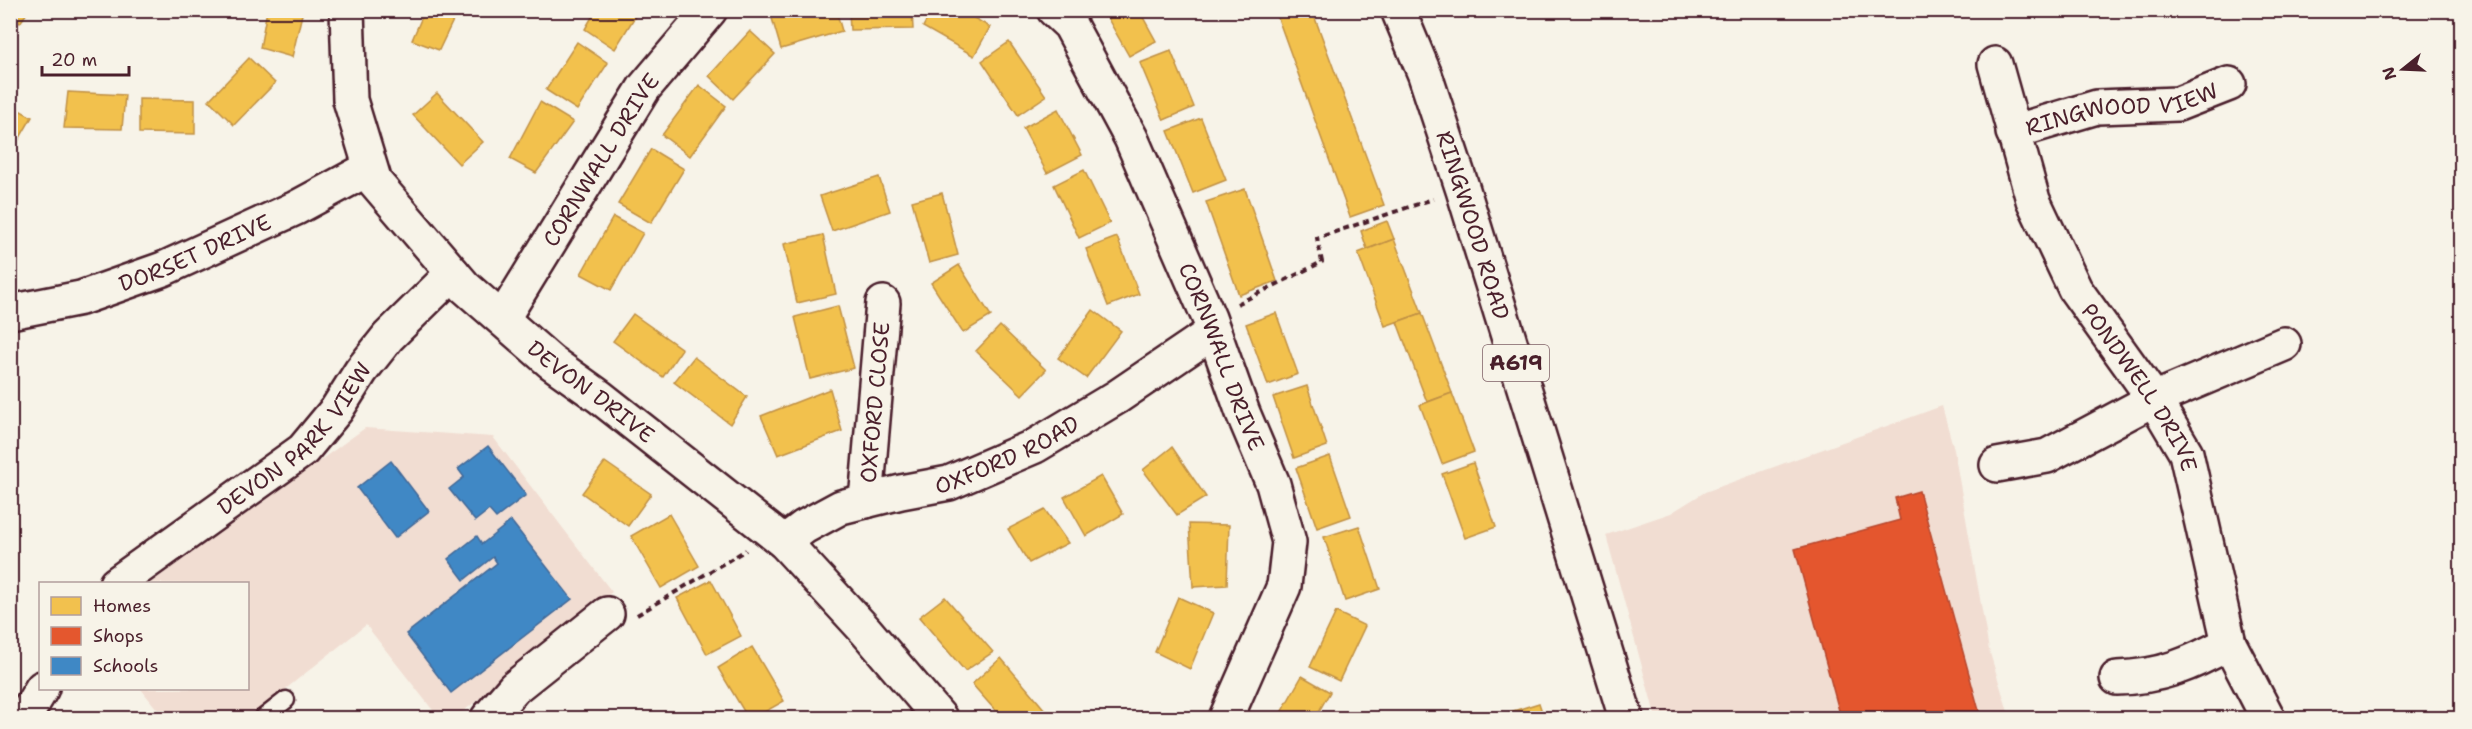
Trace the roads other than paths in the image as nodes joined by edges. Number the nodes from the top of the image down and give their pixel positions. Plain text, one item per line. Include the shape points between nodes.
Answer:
1 (347, 10) edge
2 (710, 10) edge
3 (1054, 10) edge
4 (1398, 10) edge
5 (1995, 64) dead end
6 (2229, 84) dead end
7 (2013, 132) junction
8 (370, 168) junction
9 (453, 273) junction
10 (883, 303) dead end
11 (10, 312) edge
12 (503, 318) junction
13 (1211, 325) junction
14 (2284, 344) dead end
15 (2154, 399) junction
16 (1997, 465) dead end
17 (866, 501) junction
18 (779, 538) junction
19 (119, 582) edge
20 (608, 614) road end
21 (2229, 643) junction
22 (2117, 678) dead end
23 (41, 690) edge
24 (286, 700) dead end
25 (24, 718) edge
26 (263, 718) edge
27 (488, 718) edge
28 (940, 718) edge
29 (1226, 718) edge
30 (1626, 718) edge
31 (2268, 718) edge

1 - 8 main road, DEVON DRIVE via 350,100
2 - 12 main road, CORNWALL DRIVE via 644,88
3 - 13 main road, CORNWALL DRIVE via 1070,25 1131,138
4 - 30 main road, RINGWOOD ROAD / A619 via 1425,75 1463,190
5 - 7 main road, PONDWELL DRIVE
6 - 7 main road, RINGWOOD VIEW via 2178,104 2097,107
7 - 15 main road, PONDWELL DRIVE via 2033,200 2075,289
8 - 9 main road, DEVON DRIVE via 375,182
8 - 11 main road, DORSET DRIVE via 296,208 164,269 81,298
9 - 12 main road, DEVON DRIVE
9 - 19 main road, DEVON PARK VIEW via 388,337 303,450
10 - 17 main road, OXFORD CLOSE
12 - 18 main road, DEVON DRIVE via 551,362
13 - 17 main road, OXFORD ROAD via 1116,397 1035,446 949,483
13 - 29 main road, CORNWALL DRIVE via 1273,484 1289,542 1284,586
14 - 15 main road
15 - 16 main road via 2047,456
15 - 21 main road, PONDWELL DRIVE via 2186,453
17 - 18 main road, OXFORD ROAD via 842,507
18 - 28 main road, DEVON DRIVE
20 - 27 main road via 514,688
21 - 22 main road via 2194,662 2149,677
21 - 31 main road, PONDWELL DRIVE
23 - 25 main road
24 - 26 lane

